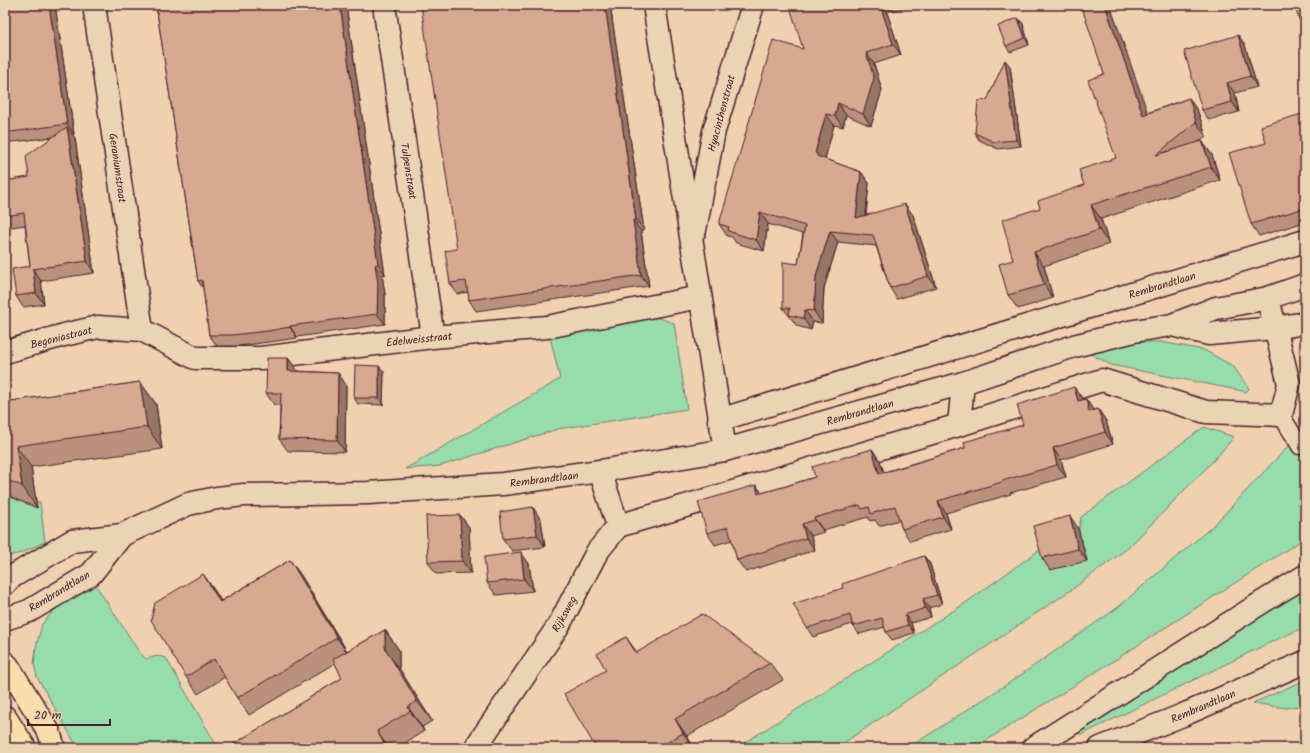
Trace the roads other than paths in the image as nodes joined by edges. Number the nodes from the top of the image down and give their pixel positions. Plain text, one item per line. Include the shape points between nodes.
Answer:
1 (94, 5) edge
2 (384, 5) edge
3 (654, 5) edge
4 (753, 5) edge
5 (1305, 241) edge
6 (692, 247) junction
7 (1305, 285) edge
8 (700, 297) junction
9 (1268, 298) junction
10 (1305, 323) edge
11 (1172, 325) junction
12 (1275, 328) junction
13 (142, 330) junction
14 (433, 337) junction
15 (5, 352) edge
16 (963, 383) junction
17 (1282, 415) junction
18 (720, 420) junction
19 (959, 426) junction
20 (1305, 445) edge
21 (725, 450) junction
22 (600, 472) junction
23 (618, 526) junction
24 (122, 535) junction
25 (1305, 576) edge
26 (5, 584) edge
27 (5, 619) edge
28 (1305, 662) edge
29 (5, 663) edge
30 (5, 717) edge
31 (25, 748) edge
32 (54, 748) edge
33 (475, 748) edge
34 (1033, 748) edge
35 (1100, 748) edge

1 - 13 street, Geraniumstraat
2 - 14 street, Tulpenstraat
3 - 6 street, Hyacinthenstraat
4 - 6 street, Hyacinthenstraat via 714,131
5 - 18 street, Rembrandtlaan
6 - 8 street, Hyacinthenstraat
7 - 9 street, Rembrandtlaan
8 - 14 street, Edelweisstraat via 547,327
8 - 18 street, Hyacinthenstraat
9 - 11 street, Rembrandtlaan via 1216,308
9 - 12 street
10 - 12 street, Rembrandtlaan
11 - 12 street, Rembrandtlaan via 1209,334
11 - 16 street, Rembrandtlaan via 1134,331 1074,346
12 - 17 street via 1289,384
13 - 14 street, Edelweisstraat via 195,358 261,358
13 - 15 street, Begoniastraat via 98,328
16 - 19 street
16 - 21 street, Rembrandtlaan
17 - 19 street via 1206,412 1102,380
17 - 20 lane via 1300,446
18 - 21 street, Hyacinthenstraat
19 - 23 street
21 - 22 street, Rembrandtlaan
22 - 23 street
22 - 24 street, Rembrandtlaan via 495,485 368,493 244,495 217,498 188,504
23 - 33 street, Rijksweg via 597,552 559,625
24 - 26 street, Rembrandtlaan via 72,541 10,578
24 - 27 street, Rembrandtlaan via 91,574 29,611
25 - 34 street
28 - 35 street, Rembrandtlaan
29 - 32 main road via 49,732
30 - 31 main road

